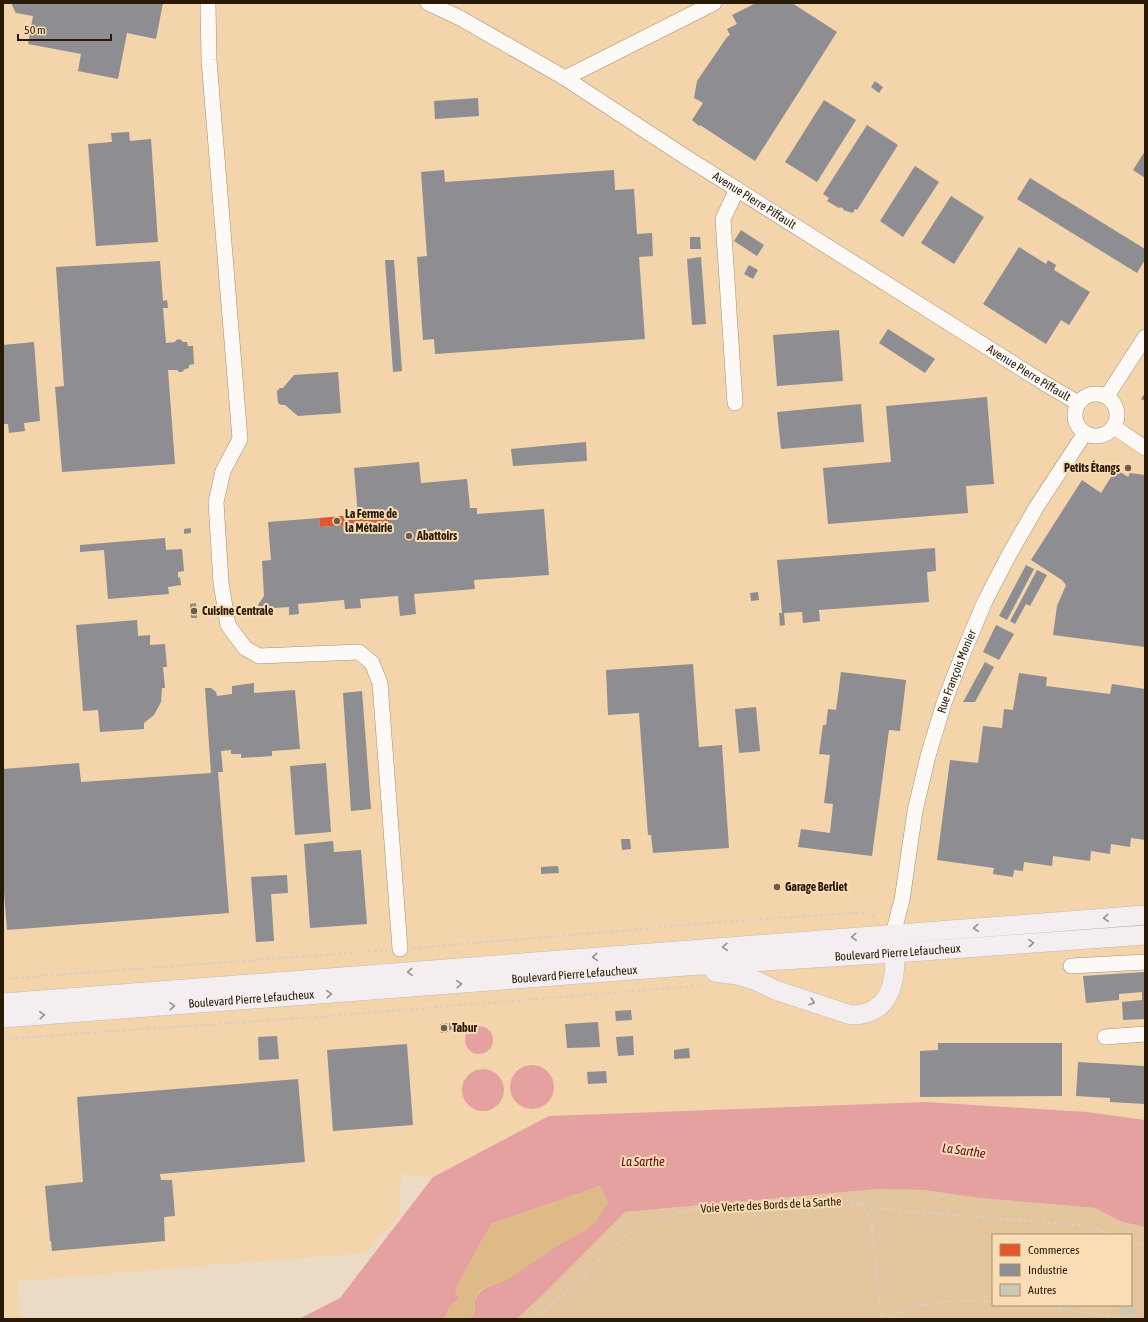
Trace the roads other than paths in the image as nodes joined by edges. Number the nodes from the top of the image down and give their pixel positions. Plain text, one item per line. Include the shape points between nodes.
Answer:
1 (208, 3) edge
2 (428, 3) edge
3 (714, 3) edge
4 (565, 78) junction
5 (736, 189) junction
6 (1145, 337) edge
7 (1107, 396) junction
8 (735, 403) dead end
9 (1078, 403) junction
10 (1114, 427) junction
11 (1085, 433) junction
12 (1145, 448) edge
13 (1145, 915) edge
14 (893, 934) junction
15 (1145, 934) edge
16 (400, 949) road end
17 (895, 953) junction
18 (1145, 962) edge
19 (686, 966) junction
20 (1071, 966) dead end
21 (3, 1003) edge
22 (3, 1018) edge
23 (1145, 1034) edge
24 (1105, 1037) dead end

1 - 16 street via 209,60 240,439 222,471 216,502 221,583 228,625 245,648 259,656 359,652 372,663 380,683
2 - 4 street, Avenue Pierre Piffault via 460,18
3 - 4 street
4 - 5 street, Avenue Pierre Piffault
5 - 8 street via 723,219
5 - 9 street, Avenue Pierre Piffault
6 - 7 street
7 - 9 street via 1089,394
7 - 10 street via 1117,409 1118,416
9 - 11 street via 1075,417 1077,424
10 - 11 street via 1100,436
10 - 12 street
11 - 14 street, Rue François Monier via 1037,506 1010,553 964,651 944,703 915,811
13 -> 14 main road, Boulevard Pierre Lefaucheux
14 - 17 main road
14 -> 21 main road, Boulevard Pierre Lefaucheux
17 -> 15 main road, Boulevard Pierre Lefaucheux
17 - 19 main road, Boulevard Pierre Lefaucheux
19 -> 17 main road via 737,975 775,990 861,1015 878,1008 889,994
18 - 20 street
22 -> 19 main road, Boulevard Pierre Lefaucheux
23 - 24 street

